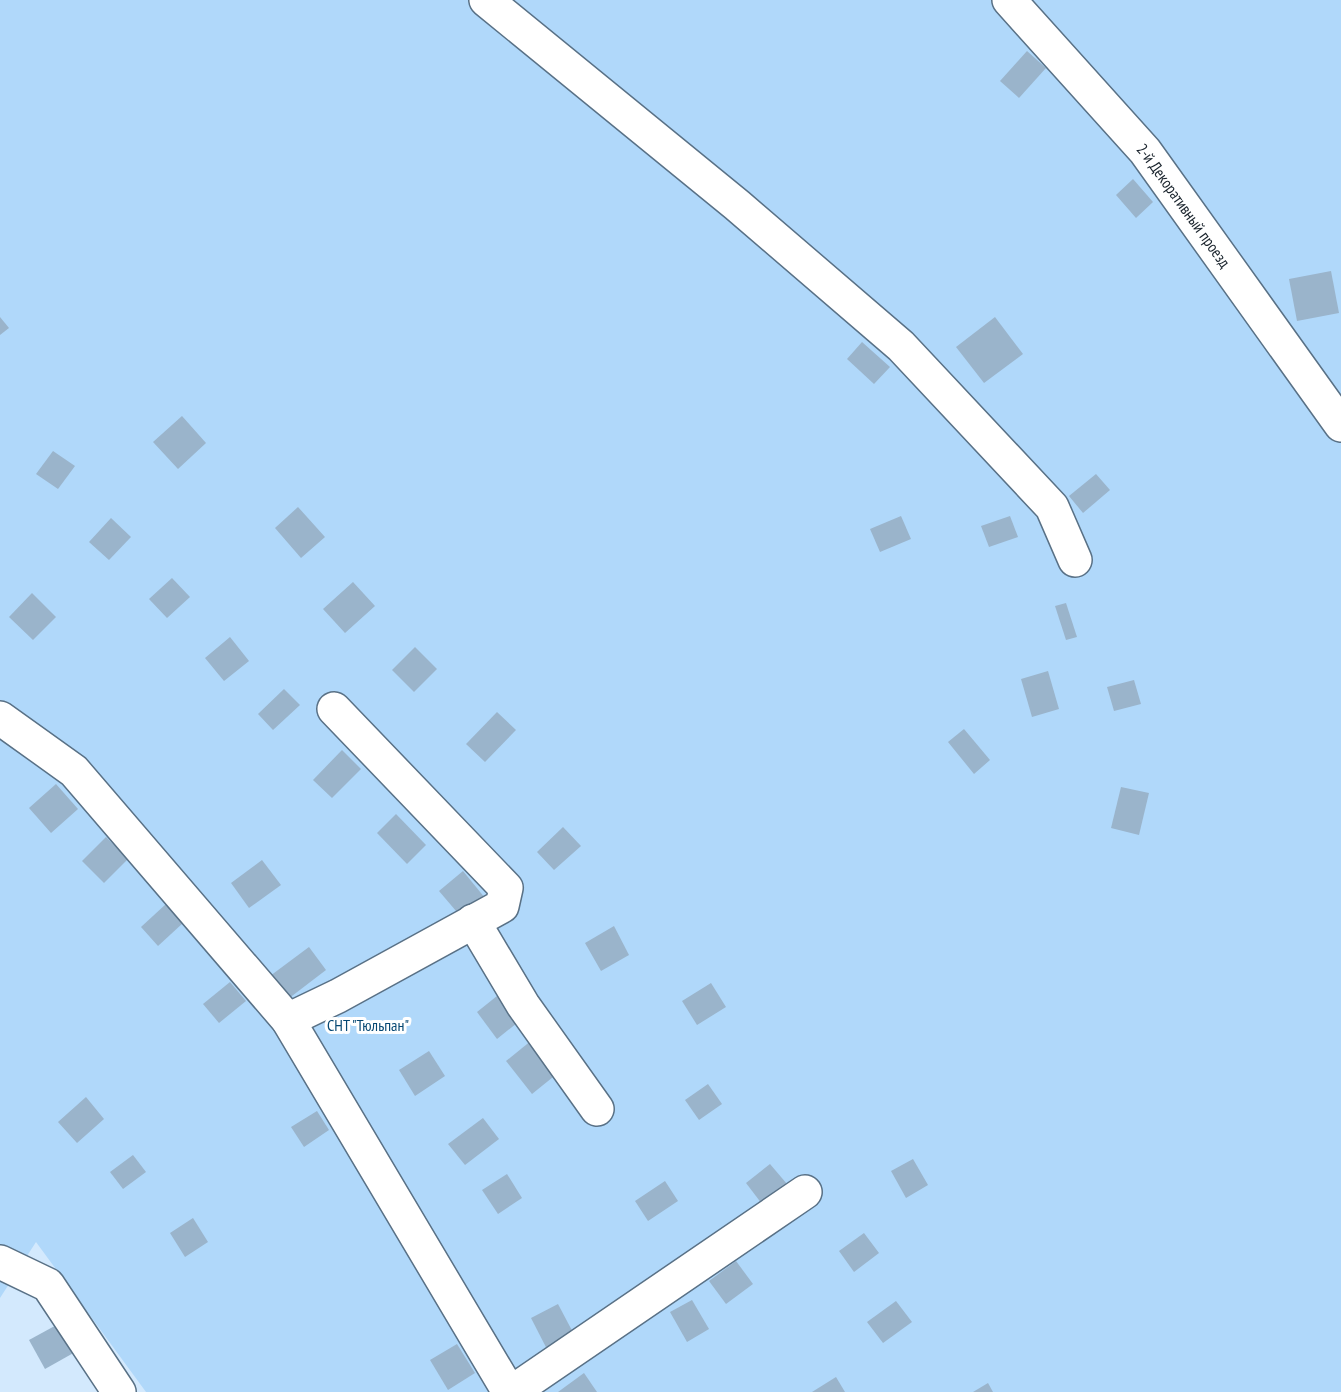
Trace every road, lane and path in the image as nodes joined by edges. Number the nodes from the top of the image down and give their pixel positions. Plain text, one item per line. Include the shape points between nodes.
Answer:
1 (486, 0) edge
2 (1009, 0) edge
3 (1341, 425) edge
4 (1075, 560) dead end
5 (334, 709) dead end
6 (0, 718) edge
7 (473, 921) junction
8 (288, 1020) junction
9 (597, 1109) dead end
10 (805, 1192) dead end
11 (0, 1262) edge
12 (119, 1392) edge
13 (510, 1392) edge

1 - 4 street via 737,205 901,346 1052,507
2 - 3 street, 2-й Декоративный проезд via 1145,152
5 - 7 street via 506,888 502,906
6 - 8 street via 74,771
7 - 8 street
7 - 9 street via 523,1005
8 - 13 street
10 - 13 street
11 - 12 street via 48,1285

